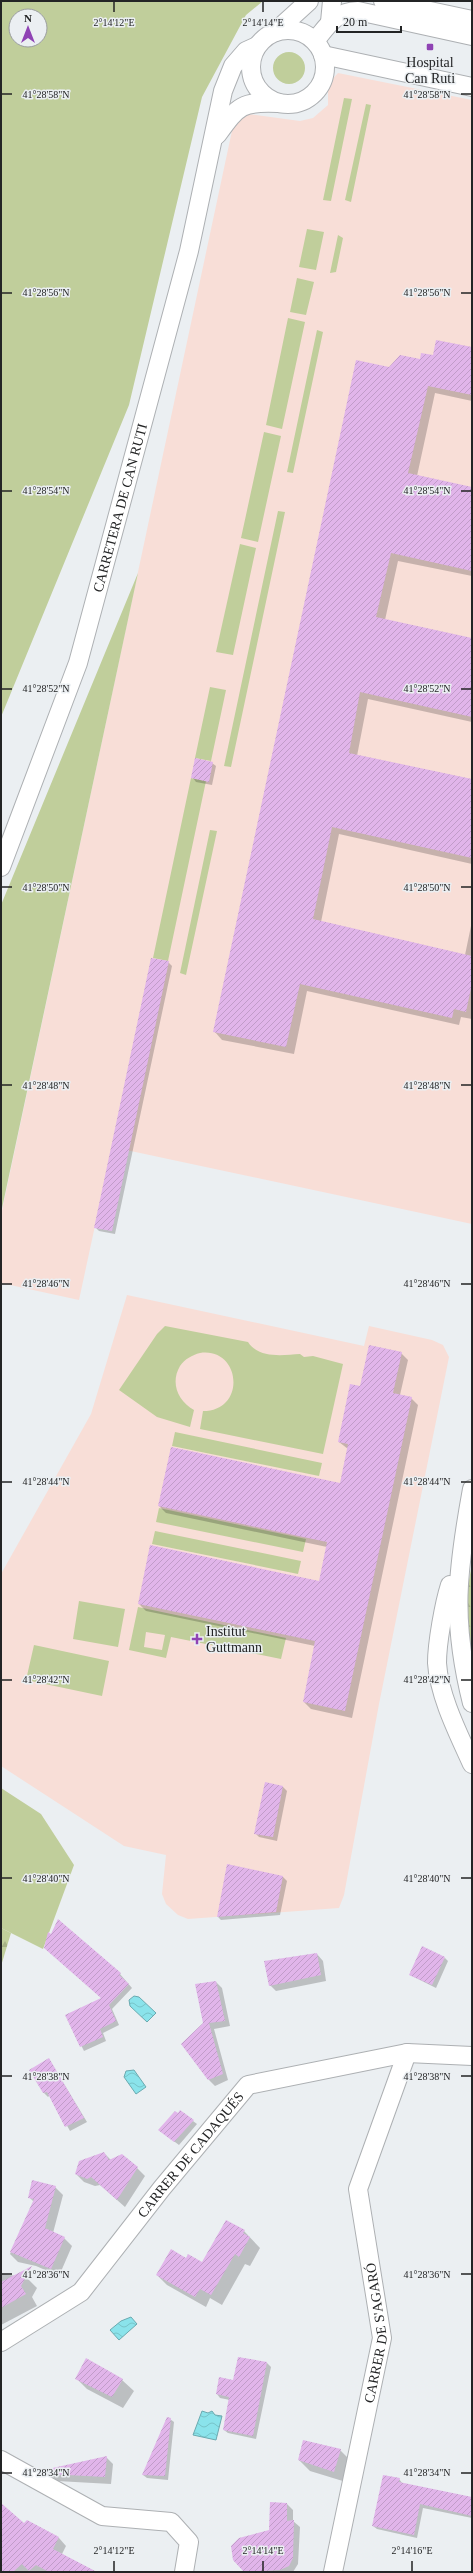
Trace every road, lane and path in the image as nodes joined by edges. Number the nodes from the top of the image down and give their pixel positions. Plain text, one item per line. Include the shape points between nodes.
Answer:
1 (308, 1) edge
2 (332, 1) edge
3 (383, 1) edge
4 (472, 20) edge
5 (330, 22) junction
6 (275, 32) junction
7 (472, 36) edge
8 (258, 46) junction
9 (319, 48) junction
10 (472, 88) edge
11 (282, 104) junction
12 (213, 141) junction
13 (1, 867) edge
14 (472, 1489) edge
15 (460, 1558) junction
16 (461, 1649) junction
17 (472, 1703) edge
18 (456, 1728) junction
19 (472, 1741) edge
20 (472, 1764) edge
21 (407, 2053) junction
22 (472, 2056) edge
23 (1, 2342) edge
24 (1, 2460) edge
25 (184, 2572) edge
26 (333, 2572) edge

1 - 6 street
2 - 5 street
3 - 4 street
5 - 7 street via 343,12 358,11
5 - 9 street
6 - 8 street
6 - 9 street via 297,31
8 - 11 street via 252,59 252,74 257,88 268,98
8 - 12 street, CARRETERA DE CAN RUTI via 246,52 233,66 223,91
9 - 10 street
9 - 11 street via 325,70 322,83 315,93 305,100 294,104
11 - 12 street, CARRETERA DE CAN RUTI via 258,102 236,110
12 - 13 street, CARRETERA DE CAN RUTI via 189,250 78,663
14 - 15 street
15 - 16 street via 457,1622
15 - 18 street via 446,1600 438,1663
16 - 17 street
16 - 18 street via 455,1664 462,1711
18 - 19 street via 469,1735
18 - 20 street
21 - 22 street, CARRER DE CADAQUÉS
21 - 23 street, CARRER DE CADAQUÉS via 248,2085 162,2188 82,2292
21 - 26 street, CARRER DE S'AGARÓ via 358,2189 382,2338
24 - 25 street via 102,2516 171,2522 188,2542

